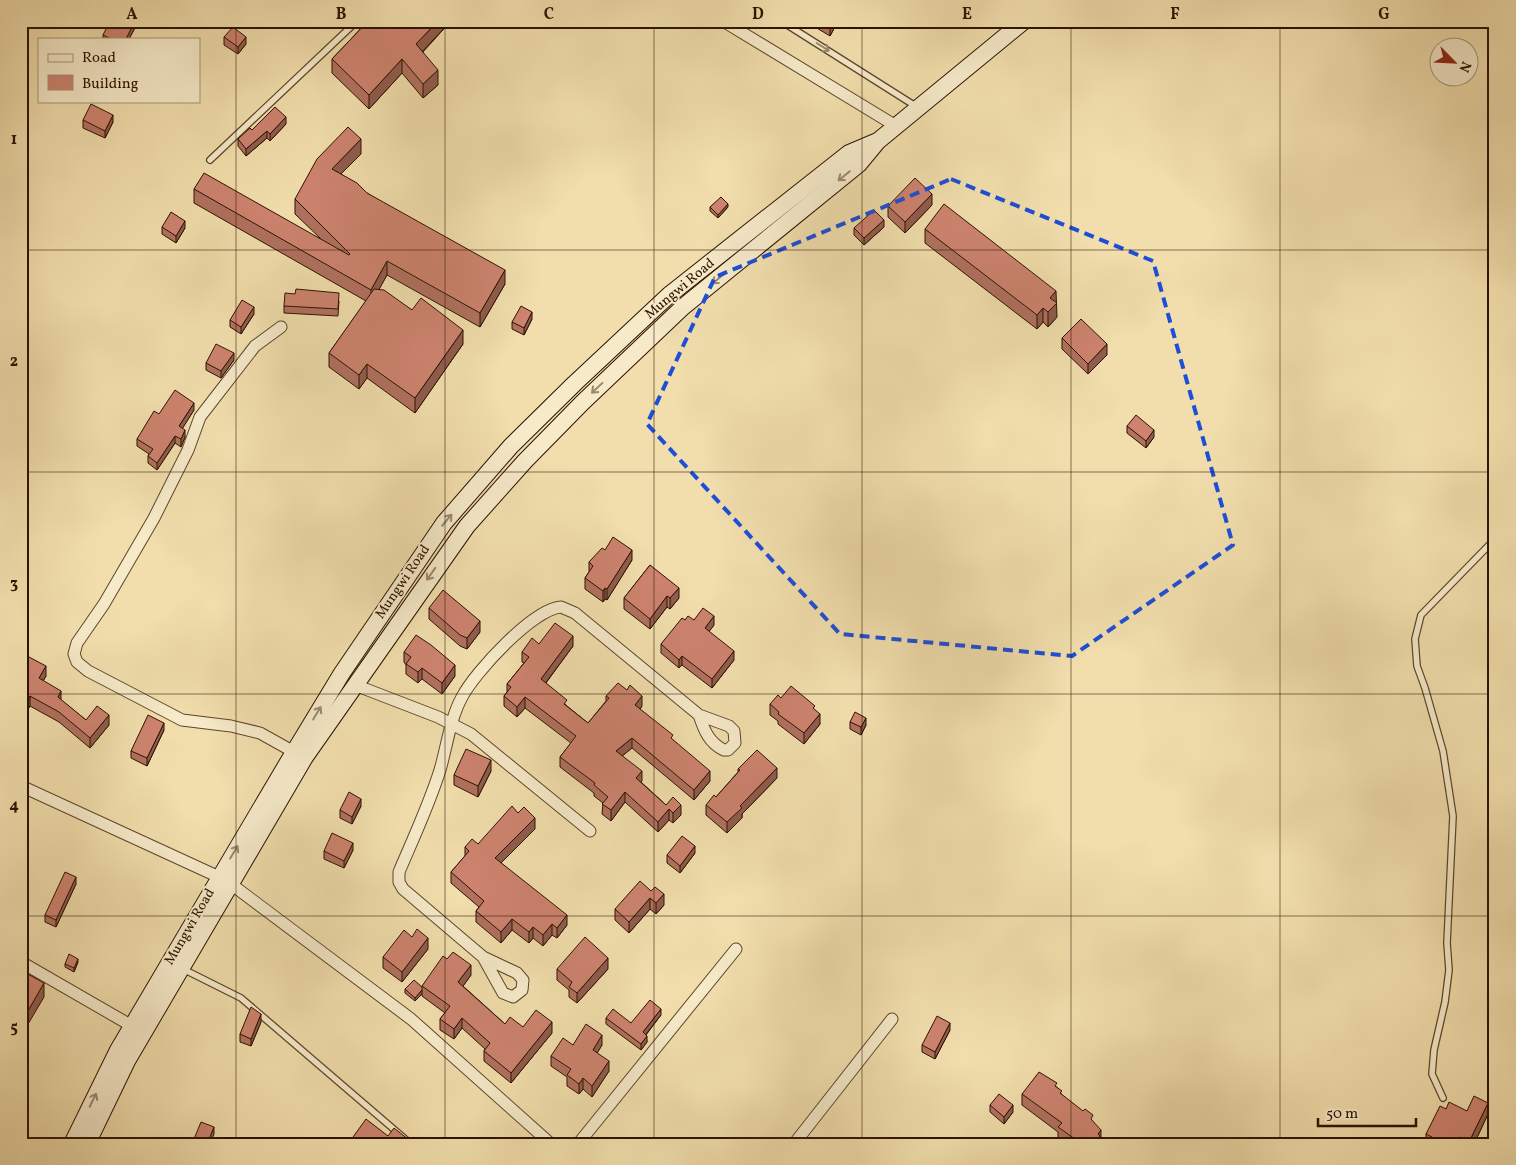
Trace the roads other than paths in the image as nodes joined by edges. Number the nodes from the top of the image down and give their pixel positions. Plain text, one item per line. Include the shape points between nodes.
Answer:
1 (357, 21) edge
2 (723, 21) edge
3 (781, 21) edge
4 (1024, 21) edge
5 (918, 107) junction
6 (896, 126) junction
7 (878, 141) junction
8 (210, 160) dead end
9 (282, 327) dead end
10 (1495, 539) edge
11 (355, 685) junction
12 (699, 715) dead end
13 (453, 724) junction
14 (294, 752) junction
15 (21, 786) edge
16 (590, 831) dead end
17 (225, 881) junction
18 (736, 949) dead end
19 (483, 957) dead end
20 (21, 962) edge
21 (182, 968) junction
22 (892, 1019) dead end
23 (132, 1026) junction
24 (1443, 1098) dead end
25 (72, 1144) edge
26 (87, 1144) edge
27 (411, 1144) edge
28 (551, 1144) edge
29 (578, 1144) edge
30 (794, 1144) edge

1 - 8 lane
2 - 6 street
3 -> 5 lane
4 - 5 main road, Mungwi Road
5 - 6 main road, Mungwi Road
6 - 7 main road, Mungwi Road
7 -> 11 main road, Mungwi Road via 859,164 683,307 525,461 467,526
14 -> 7 main road, Mungwi Road via 418,559 444,523 511,446 669,295 849,153
9 - 14 street via 255,346 200,417 188,450 154,518 104,604 77,643 74,654 77,662 88,671 182,720 260,733
10 - 24 lane via 1421,616 1416,627 1417,666 1443,751 1453,816 1447,943 1449,970 1432,1074
11 - 13 street
11 - 17 main road, Mungwi Road
12 - 13 street via 575,613 561,607 541,613 510,639 463,695
13 - 16 street via 471,734
13 - 19 street via 440,772 399,872 399,882 402,889
17 -> 14 main road, Mungwi Road
15 - 17 street
17 - 21 main road, Mungwi Road
17 - 23 main road, Mungwi Road
17 - 28 street via 411,1019
18 - 29 street
20 - 23 street
21 - 26 main road, Mungwi Road via 127,1061
21 - 27 lane via 241,998
22 - 30 street
25 -> 23 main road, Mungwi Road

